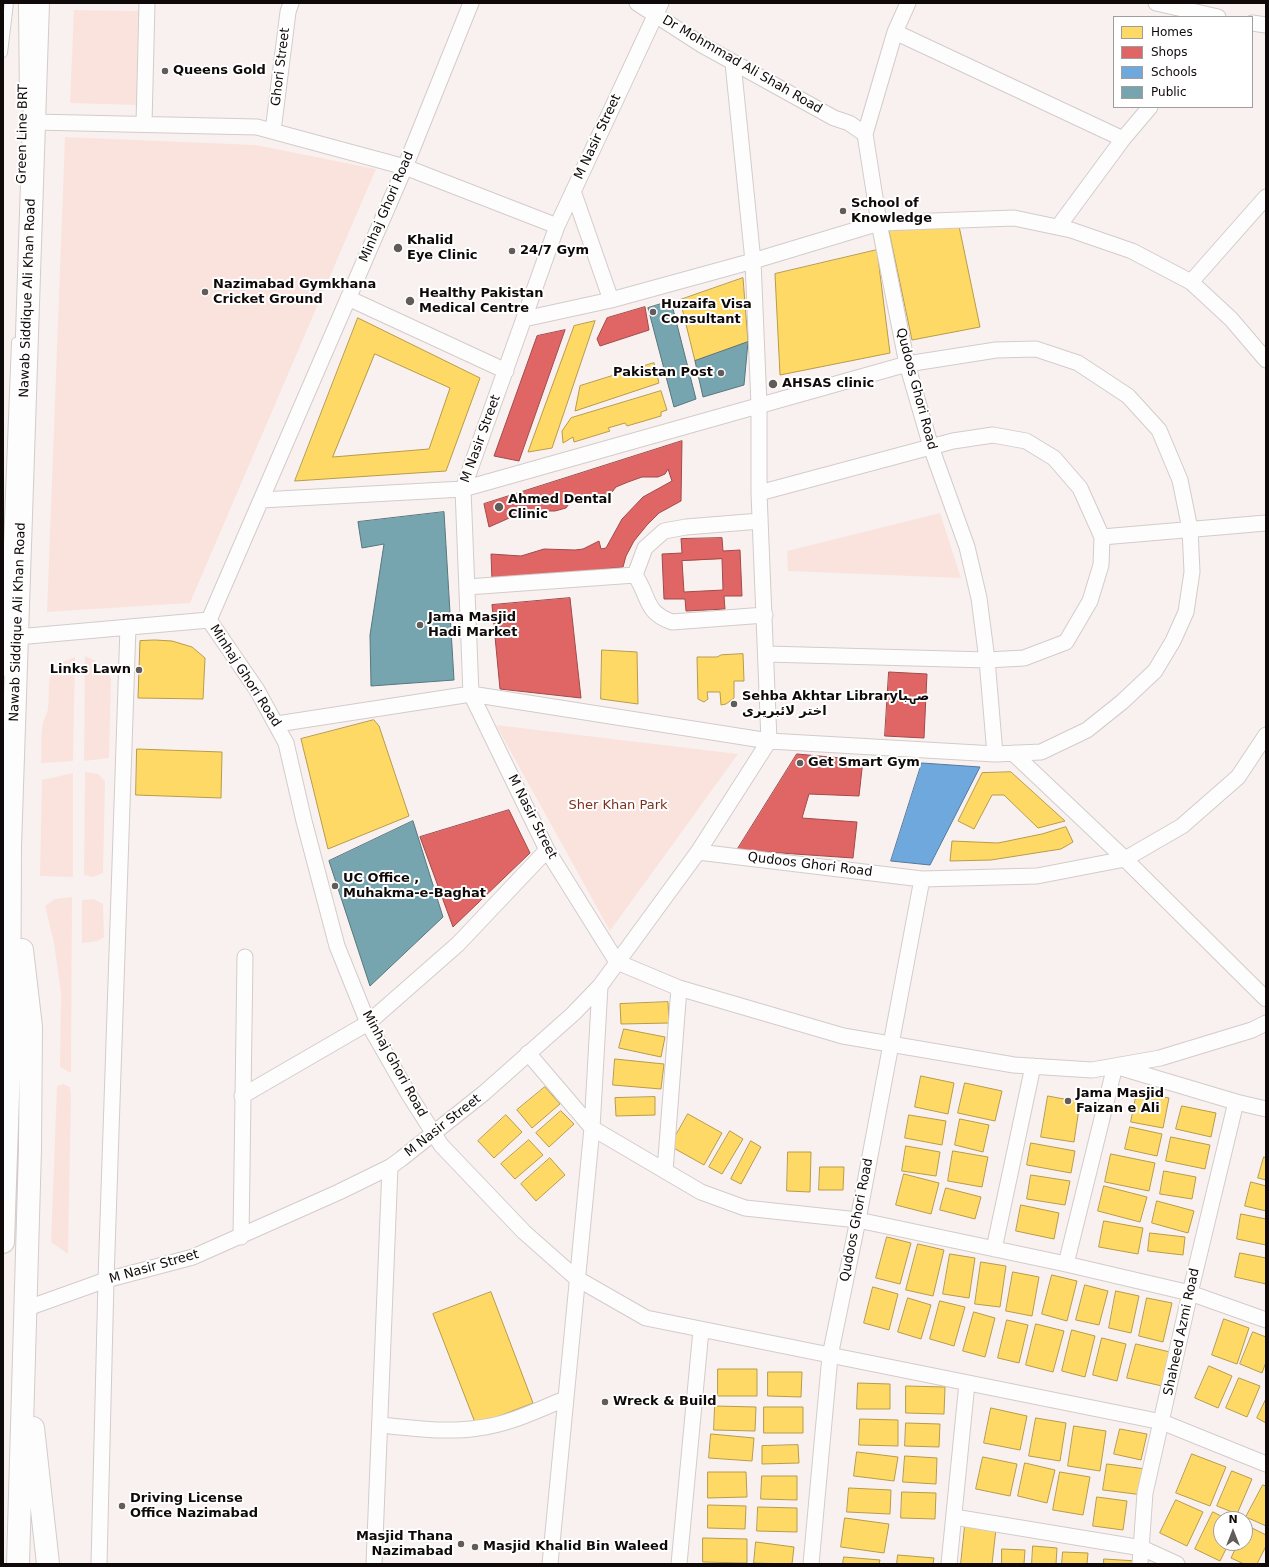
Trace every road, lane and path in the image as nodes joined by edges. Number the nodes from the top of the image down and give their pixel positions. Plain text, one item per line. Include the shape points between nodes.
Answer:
1 (9, 3) edge
2 (23, 3) edge
3 (38, 3) edge
4 (147, 3) edge
5 (291, 3) edge
6 (472, 3) edge
7 (637, 3) edge
8 (908, 3) edge
9 (1156, 3) edge
10 (658, 9) edge
11 (1214, 16) edge
12 (1253, 22) edge
13 (1266, 25) edge
14 (895, 32) junction
15 (3, 52) edge
16 (733, 63) junction
17 (1149, 108) edge
18 (29, 118) junction
19 (144, 124) junction
20 (273, 131) junction
21 (865, 134) junction
22 (1123, 138) junction
23 (405, 167) junction
24 (573, 191) junction
25 (1266, 197) edge
26 (879, 223) junction
27 (557, 226) junction
28 (1058, 228) junction
29 (753, 262) junction
30 (1191, 282) junction
31 (348, 298) junction
32 (611, 300) junction
33 (524, 319) junction
34 (16, 332) dead end
35 (1266, 360) edge
36 (907, 364) junction
37 (506, 371) junction
38 (760, 405) junction
39 (931, 447) junction
40 (463, 489) junction
41 (759, 493) junction
42 (261, 500) junction
43 (760, 521) junction
44 (1266, 523) edge
45 (1190, 530) junction
46 (1102, 538) junction
47 (635, 575) junction
48 (3, 587) edge
49 (467, 587) junction
50 (764, 615) junction
51 (209, 620) junction
52 (128, 627) junction
53 (11, 630) junction
54 (766, 654) junction
55 (987, 660) junction
56 (3, 672) edge
57 (471, 694) junction
58 (277, 724) junction
59 (1266, 735) edge
60 (769, 741) junction
61 (1013, 753) junction
62 (995, 754) junction
63 (10, 846) junction
64 (547, 850) junction
65 (698, 852) junction
66 (1125, 858) junction
67 (922, 878) junction
68 (245, 957) dead end
69 (617, 962) junction
70 (600, 986) junction
71 (679, 988) junction
72 (1266, 999) edge
73 (368, 1023) junction
74 (1266, 1023) edge
75 (890, 1044) junction
76 (528, 1053) junction
77 (1033, 1066) junction
78 (1114, 1066) junction
79 (242, 1096) junction
80 (1236, 1102) junction
81 (1266, 1109) edge
82 (592, 1128) junction
83 (434, 1133) junction
84 (390, 1167) junction
85 (664, 1171) junction
86 (858, 1220) junction
87 (241, 1237) junction
88 (3, 1242) edge
89 (994, 1249) junction
90 (1066, 1264) junction
91 (576, 1278) junction
92 (106, 1280) junction
93 (1190, 1293) junction
94 (25, 1309) junction
95 (1266, 1320) edge
96 (701, 1330) junction
97 (24, 1348) junction
98 (830, 1356) junction
99 (967, 1383) junction
100 (565, 1399) junction
101 (1162, 1422) junction
102 (380, 1426) junction
103 (1266, 1464) edge
104 (954, 1517) junction
105 (1142, 1548) junction
106 (18, 1564) edge
107 (48, 1564) edge
108 (99, 1564) edge
109 (374, 1564) edge
110 (550, 1564) edge
111 (679, 1564) edge
112 (811, 1564) edge
113 (949, 1564) edge
114 (1140, 1564) edge
115 (1177, 1564) edge

1 - 15 lane
2 - 18 lane, Green Line BRT
3 - 18 main road, Nawab Siddique Ali Khan Road
4 - 19 street
5 - 20 street, Ghori Street
6 - 23 street, Minhaj Ghori Road
7 - 10 street, Dr Mohmmad Ali Shah Road
8 - 14 street, Qudoos Ghori Road
9 - 11 street
10 - 16 street, Dr Mohmmad Ali Shah Road via 702,45
10 - 24 street, M Nasir Street
12 - 13 street
14 - 21 street, Qudoos Ghori Road
14 - 22 street
16 - 21 street, Dr Mohmmad Ali Shah Road
16 - 29 street
17 - 22 street
18 - 19 street
18 - 53 main road, Nawab Siddique Ali Khan Road
19 - 20 street via 257,127
20 - 23 street
21 - 26 street, Qudoos Ghori Road
22 - 28 street
23 - 27 street
23 - 31 street, Minhaj Ghori Road
24 - 27 street, M Nasir Street
24 - 32 street
25 - 30 street
26 - 28 street via 1014,218
26 - 29 street
26 - 36 street, Qudoos Ghori Road
27 - 33 street, M Nasir Street
28 - 30 street via 1132,251
29 - 32 street
29 - 38 street
30 - 35 street via 1231,319
31 - 37 street
31 - 42 street, Minhaj Ghori Road
32 - 33 street
33 - 37 street, M Nasir Street
34 - 53 lane
36 - 38 street
36 - 39 street, Qudoos Ghori Road
36 - 45 street via 996,350 1036,349 1078,363 1128,396 1159,430 1180,480
37 - 40 street, M Nasir Street
38 - 40 street
38 - 41 street
39 - 41 street
39 - 46 street via 993,435 1026,441 1054,458 1080,488
39 - 55 street, Qudoos Ghori Road via 967,547 979,598
40 - 42 street
40 - 49 street, M Nasir Street
41 - 43 street
42 - 51 street, Minhaj Ghori Road
43 - 47 street via 664,531 645,548
43 - 50 street
44 - 45 street
45 - 46 street
45 - 61 street via 1192,572 1186,612 1155,672 1087,730 1041,752
46 - 55 street via 1101,565 1090,601 1066,642 1024,658
47 - 49 street
47 - 50 street via 651,609 660,618 672,622
48 - 53 lane
49 - 57 street, M Nasir Street
50 - 54 street
51 - 52 street
51 - 58 street, Minhaj Ghori Road
52 - 53 street
52 - 92 street
53 - 56 lane
53 - 63 main road, Nawab Siddique Ali Khan Road
54 - 55 street
54 - 60 street
55 - 62 street, Qudoos Ghori Road
57 - 58 street
57 - 60 street
57 - 64 street, M Nasir Street
58 - 73 street, Minhaj Ghori Road via 286,743 337,946
59 - 66 street, Qudoos Ghori Road via 1238,777 1182,826
60 - 62 street
60 - 65 street
61 - 62 street
61 - 66 street
63 - 88 main road, Nawab Siddique Ali Khan Road via 9,1065
63 - 94 main road via 30,1027 30,1149
64 - 69 street, M Nasir Street
64 - 73 street via 458,944
65 - 67 street, Qudoos Ghori Road
65 - 69 street
66 - 67 street, Qudoos Ghori Road via 1037,876
66 - 72 street
67 - 75 street, Qudoos Ghori Road
68 - 79 street
69 - 70 street, M Nasir Street
69 - 71 street
70 - 76 street, M Nasir Street via 573,1014
70 - 82 street
71 - 75 street via 844,1036
71 - 85 street
73 - 79 street
73 - 83 street, Minhaj Ghori Road
74 - 78 street via 1252,1030 1160,1058
75 - 77 street
75 - 86 street, Qudoos Ghori Road
76 - 82 street
76 - 83 street, M Nasir Street
77 - 78 street via 1092,1070
77 - 89 street
78 - 80 street
78 - 90 street
79 - 87 street
80 - 81 street
80 - 93 street, Shaheed Azmi Road
82 - 85 street
82 - 91 street
83 - 84 street, M Nasir Street
83 - 91 street, Minhaj Ghori Road via 441,1145 524,1232
84 - 87 street, M Nasir Street
84 - 102 street
85 - 86 street via 701,1192 745,1208
86 - 89 street
86 - 98 street, Qudoos Ghori Road
87 - 92 street, M Nasir Street via 193,1258
89 - 90 street
90 - 93 street
91 - 96 street, Minhaj Ghori Road via 646,1318
91 - 100 street
92 - 94 street, M Nasir Street
92 - 108 street
93 - 95 street
93 - 101 street, Shaheed Azmi Road
94 - 97 main road
96 - 98 street, Minhaj Ghori Road
96 - 111 street
97 - 106 main road
97 - 107 main road
98 - 99 street, Minhaj Ghori Road
98 - 112 street, Qudoos Ghori Road
99 - 101 street, Minhaj Ghori Road
99 - 104 street
100 - 102 street via 507,1421 478,1428 448,1430
100 - 110 street
101 - 103 street, Minhaj Ghori Road
101 - 105 street, Shaheed Azmi Road via 1145,1493
102 - 109 street
104 - 105 street
104 - 113 street
105 - 114 street, Shaheed Azmi Road
105 - 115 street

